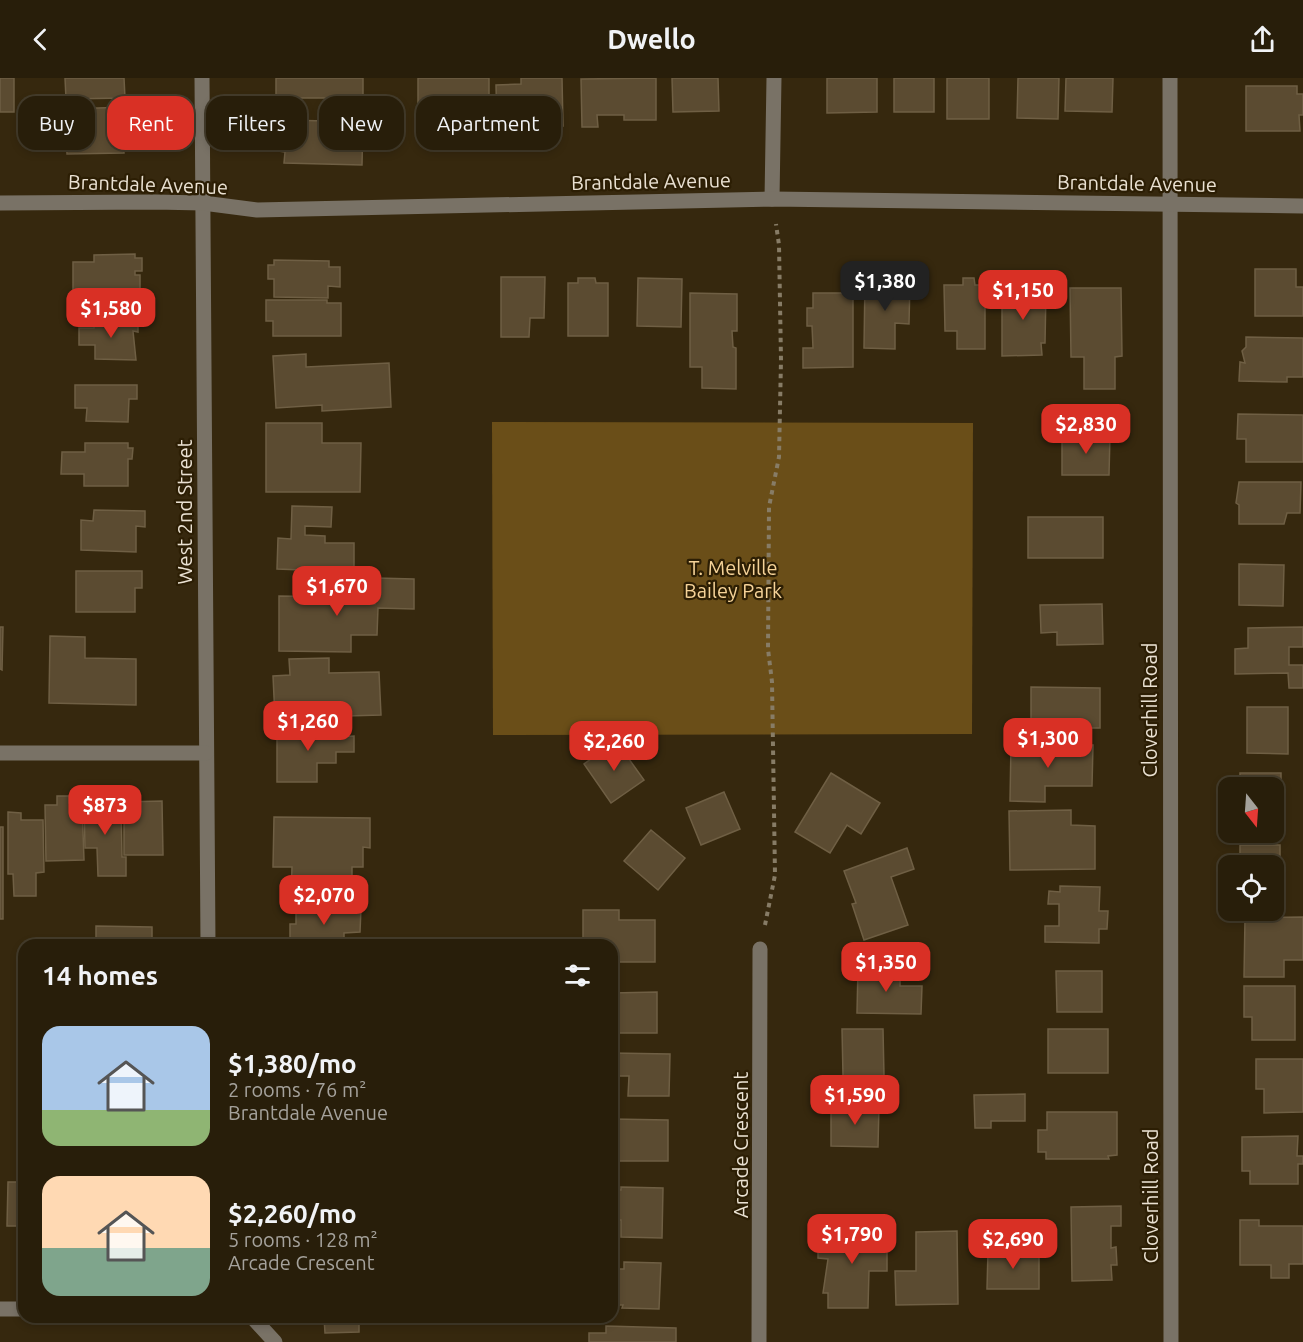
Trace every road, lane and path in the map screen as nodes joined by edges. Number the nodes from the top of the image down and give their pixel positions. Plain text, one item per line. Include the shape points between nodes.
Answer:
1 (202, 78) edge
2 (774, 78) edge
3 (1170, 78) edge
4 (772, 199) junction
5 (0, 203) edge
6 (203, 203) junction
7 (1169, 204) junction
8 (1303, 206) edge
9 (0, 753) edge
10 (206, 753) junction
11 (208, 939) edge
12 (760, 949) joint
13 (0, 1309) edge
14 (18, 1309) edge
15 (258, 1323) edge
16 (275, 1342) edge
17 (759, 1342) edge
18 (1171, 1342) edge

1 - 6 street, West 2nd Street
2 - 4 street
3 - 7 street, Cloverhill Road
4 - 6 street, Brantdale Avenue via 257,210
4 - 7 street, Brantdale Avenue
4 - 12 path via 779,245 781,360 779,457 769,507 774,875
5 - 6 street, Brantdale Avenue
6 - 10 street, West 2nd Street
7 - 8 street, Brantdale Avenue
7 - 18 street, Cloverhill Road
9 - 10 street
10 - 11 street, West 2nd Street
12 - 17 street, Arcade Crescent
13 - 14 street
15 - 16 street

